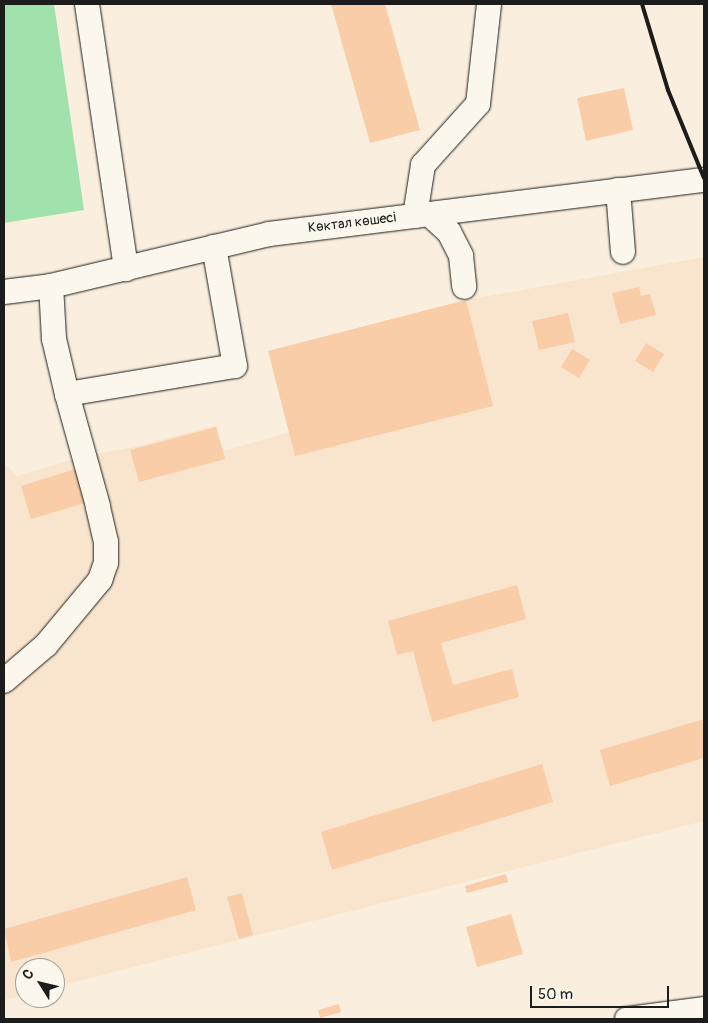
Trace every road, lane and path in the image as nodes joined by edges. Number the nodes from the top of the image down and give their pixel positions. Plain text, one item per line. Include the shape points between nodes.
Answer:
1 (87, 4) edge
2 (489, 4) edge
3 (704, 180) edge
4 (618, 190) junction
5 (422, 215) junction
6 (214, 247) junction
7 (623, 252) dead end
8 (126, 269) junction
9 (51, 286) junction
10 (464, 287) dead end
11 (4, 292) edge
12 (67, 394) junction
13 (4, 681) edge
14 (704, 1009) edge
15 (627, 1019) edge

1 - 8 street
2 - 5 street via 478,104 423,165
3 - 4 street, Көктал көшесі
4 - 5 street, Көктал көшесі
4 - 7 street
5 - 6 street, Көктал көшесі via 269,234
5 - 10 street via 449,232 461,256
6 - 8 street, Көктал көшесі
6 - 12 street via 235,366
8 - 9 street, Көктал көшесі
9 - 11 street, Көктал көшесі
9 - 12 street via 54,339
12 - 13 street via 98,506 106,542 106,563 100,580 46,645
14 - 15 street

